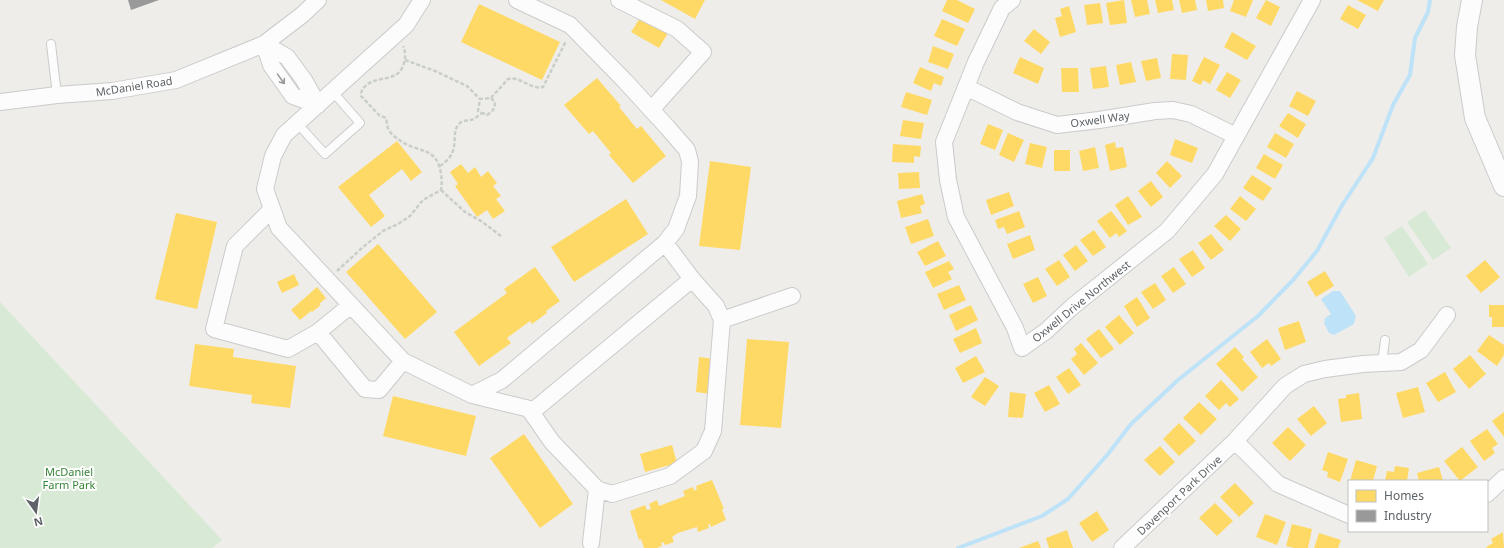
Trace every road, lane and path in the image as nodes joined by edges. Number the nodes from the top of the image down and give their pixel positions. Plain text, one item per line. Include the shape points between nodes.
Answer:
1 (318, 0) edge
2 (422, 0) edge
3 (517, 0) edge
4 (619, 0) edge
5 (1012, 0) edge
6 (1312, 0) edge
7 (1472, 0) edge
8 (573, 27) junction
9 (398, 42) dead end
10 (51, 44) dead end
11 (264, 44) junction
12 (405, 60) junction
13 (966, 87) junction
14 (332, 92) junction
15 (57, 95) junction
16 (491, 98) junction
17 (480, 99) junction
18 (0, 102) edge
19 (318, 105) junction
20 (651, 110) junction
21 (482, 114) junction
22 (297, 123) junction
23 (1236, 136) junction
24 (440, 166) junction
25 (1504, 186) edge
26 (442, 190) junction
27 (272, 209) junction
28 (502, 236) dead end
29 (664, 243) junction
30 (692, 279) junction
31 (327, 280) junction
32 (792, 296) dead end
33 (351, 304) junction
34 (1447, 315) dead end
35 (722, 320) junction
36 (318, 332) junction
37 (1385, 340) dead end
38 (403, 361) junction
39 (1382, 363) junction
40 (472, 395) junction
41 (529, 409) junction
42 (1235, 441) junction
43 (1504, 478) edge
44 (597, 489) junction
45 (1488, 493) edge
46 (1348, 515) edge
47 (591, 543) dead end
48 (1122, 548) edge

1 - 11 street, McDaniel Road
2 - 14 street via 406,25
3 - 8 street
4 - 20 street via 677,29 702,52
5 - 13 street, Oxwell Drive Northwest via 1002,8
6 - 23 street, Oxwell Drive Northwest
7 - 25 street via 1465,55 1475,118
8 - 16 path via 543,87 534,88 517,78 508,79
8 - 20 street
9 - 12 path via 404,47
10 - 15 lane
11 - 15 street, McDaniel Road via 176,80 112,91
11 - 19 street via 271,65 293,96
12 - 17 path via 467,86
12 - 24 path via 393,77 378,79 367,85 360,93 379,115 386,118 389,132 404,143 433,154
13 - 23 street, Oxwell Way via 1017,112 1057,125 1173,110 1191,114
13 - 23 street, Oxwell Drive Northwest via 944,142 948,180 956,217 1015,328 1022,348 1167,231 1215,174
14 - 19 street
14 - 22 lane via 360,122 325,154
15 - 18 street, McDaniel Road
16 - 17 path
16 - 21 path via 495,102 495,108 487,115
17 - 21 path via 478,111
19 - 22 street
20 - 29 street via 687,150 690,162 688,196 676,229
21 - 24 path via 460,123 456,130 452,154
22 - 27 street via 284,135 273,156 265,189
24 - 26 path
26 - 28 path via 465,212
26 - 31 path via 423,200 410,216 372,239
27 - 31 street via 280,228
27 - 36 street via 235,246 214,329 288,348
29 - 30 street
29 - 40 street via 502,380
30 - 35 street via 716,306
30 - 41 street via 534,410
31 - 33 street
32 - 35 street
33 - 36 street
33 - 38 street
34 - 39 street, Davenport Park Drive via 1422,350 1401,362
35 - 44 street via 713,431 704,452 670,476 612,494
36 - 38 street via 365,389 378,390
37 - 39 lane
38 - 40 street
39 - 42 street, Davenport Park Drive via 1332,368 1304,374 1285,386
40 - 41 street
41 - 44 street via 552,442
42 - 46 street via 1278,484
42 - 48 street, Davenport Park Drive
43 - 45 street
44 - 47 street

